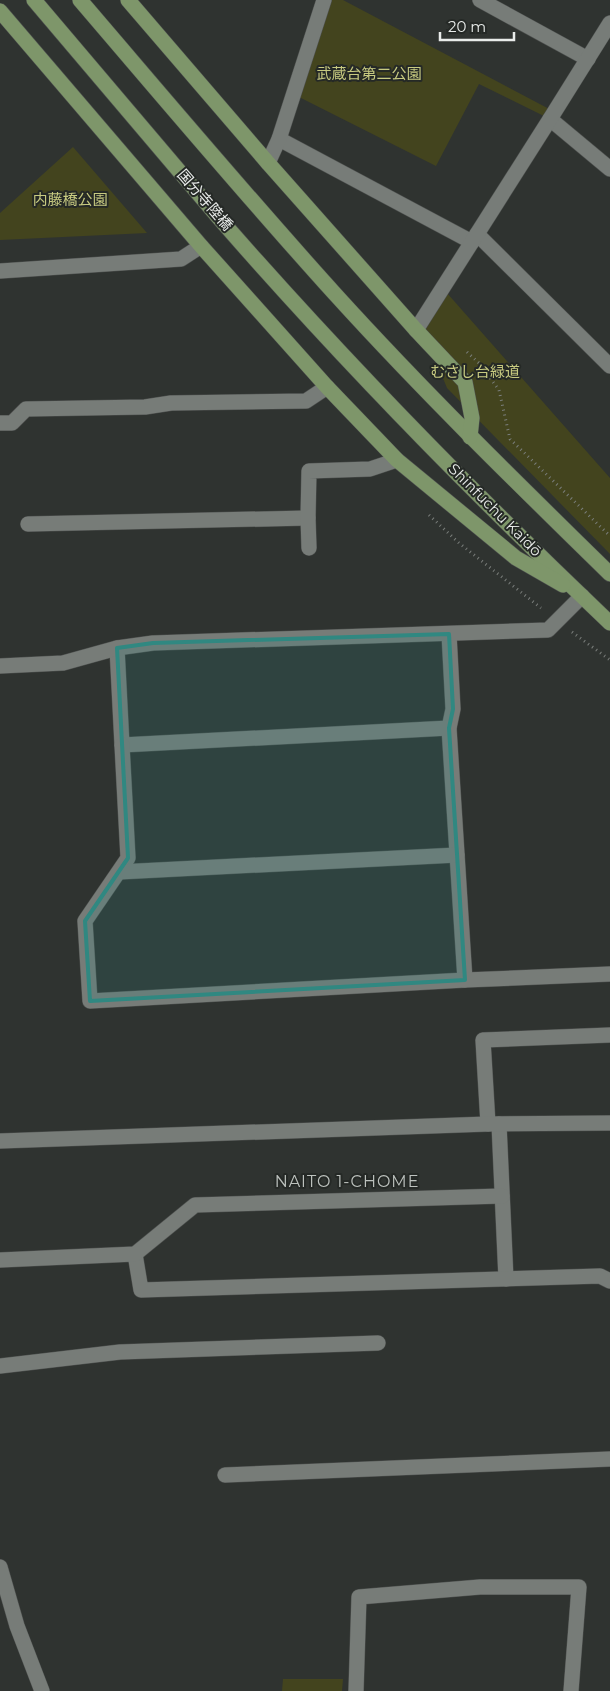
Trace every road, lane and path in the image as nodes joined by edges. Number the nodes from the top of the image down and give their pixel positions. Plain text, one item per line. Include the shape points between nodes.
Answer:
1 (34, 0) edge
2 (80, 0) edge
3 (128, 0) edge
4 (324, 0) edge
5 (480, 0) edge
6 (0, 11) edge
7 (610, 23) edge
8 (588, 59) junction
9 (550, 119) junction
10 (279, 139) junction
11 (268, 163) junction
12 (610, 169) edge
13 (475, 238) junction
14 (201, 246) junction
15 (0, 271) edge
16 (416, 330) junction
17 (466, 351) dead end
18 (610, 366) edge
19 (327, 387) junction
20 (382, 395) joint
21 (0, 424) edge
22 (470, 437) junction
23 (397, 460) junction
24 (308, 518) junction
25 (28, 524) dead end
26 (610, 536) edge
27 (309, 548) dead end
28 (610, 574) edge
29 (582, 596) junction
30 (610, 623) edge
31 (449, 634) junction
32 (117, 648) junction
33 (0, 666) edge
34 (449, 728) junction
35 (122, 745) junction
36 (457, 856) junction
37 (119, 872) junction
38 (610, 974) edge
39 (465, 980) junction
40 (610, 1035) edge
41 (610, 1123) edge
42 (494, 1124) junction
43 (0, 1141) edge
44 (502, 1196) junction
45 (135, 1254) junction
46 (0, 1260) edge
47 (605, 1278) edge
48 (506, 1279) junction
49 (378, 1343) dead end
50 (0, 1366) edge
51 (610, 1459) edge
52 (225, 1475) dead end
53 (0, 1567) edge
54 (42, 1691) edge
55 (356, 1691) edge
56 (571, 1691) edge

1 - 20 main road, 国分寺陸橋 via 220,218
2 - 22 main road via 267,218
3 - 11 main road
4 - 10 street
5 - 8 street
6 - 14 main road
7 - 8 street
8 - 9 street
9 - 12 street
9 - 13 street
10 - 11 street
10 - 13 street
11 - 16 main road
13 - 16 street
13 - 18 street
14 - 15 street via 182,259
14 - 19 main road
16 - 22 main road via 465,382 472,418
17 - 26 path via 499,390 510,440
19 - 21 street via 306,401 26,410 12,423
19 - 23 main road
20 - 29 main road, Shinfuchu Kaidō
22 - 28 main road
23 - 24 street via 370,469 309,471
23 - 29 main road via 516,558
24 - 25 street
24 - 27 street
29 - 30 main road, Shinfuchu Kaidō
29 - 31 street via 548,630
31 - 32 street via 153,643
31 - 34 street via 453,709
32 - 33 street via 63,663
32 - 35 street
34 - 35 street
34 - 36 street
35 - 37 street via 128,858
36 - 37 street
36 - 39 street
37 - 39 street via 85,921 90,1001
38 - 39 street
40 - 42 street via 484,1040
41 - 42 street
42 - 43 street
42 - 44 street
44 - 45 street via 195,1206
44 - 48 street
45 - 46 street
45 - 48 street via 141,1290
47 - 48 street
49 - 50 street via 120,1352
51 - 52 street
53 - 54 street via 17,1626
55 - 56 street via 360,1596 480,1587 579,1587

